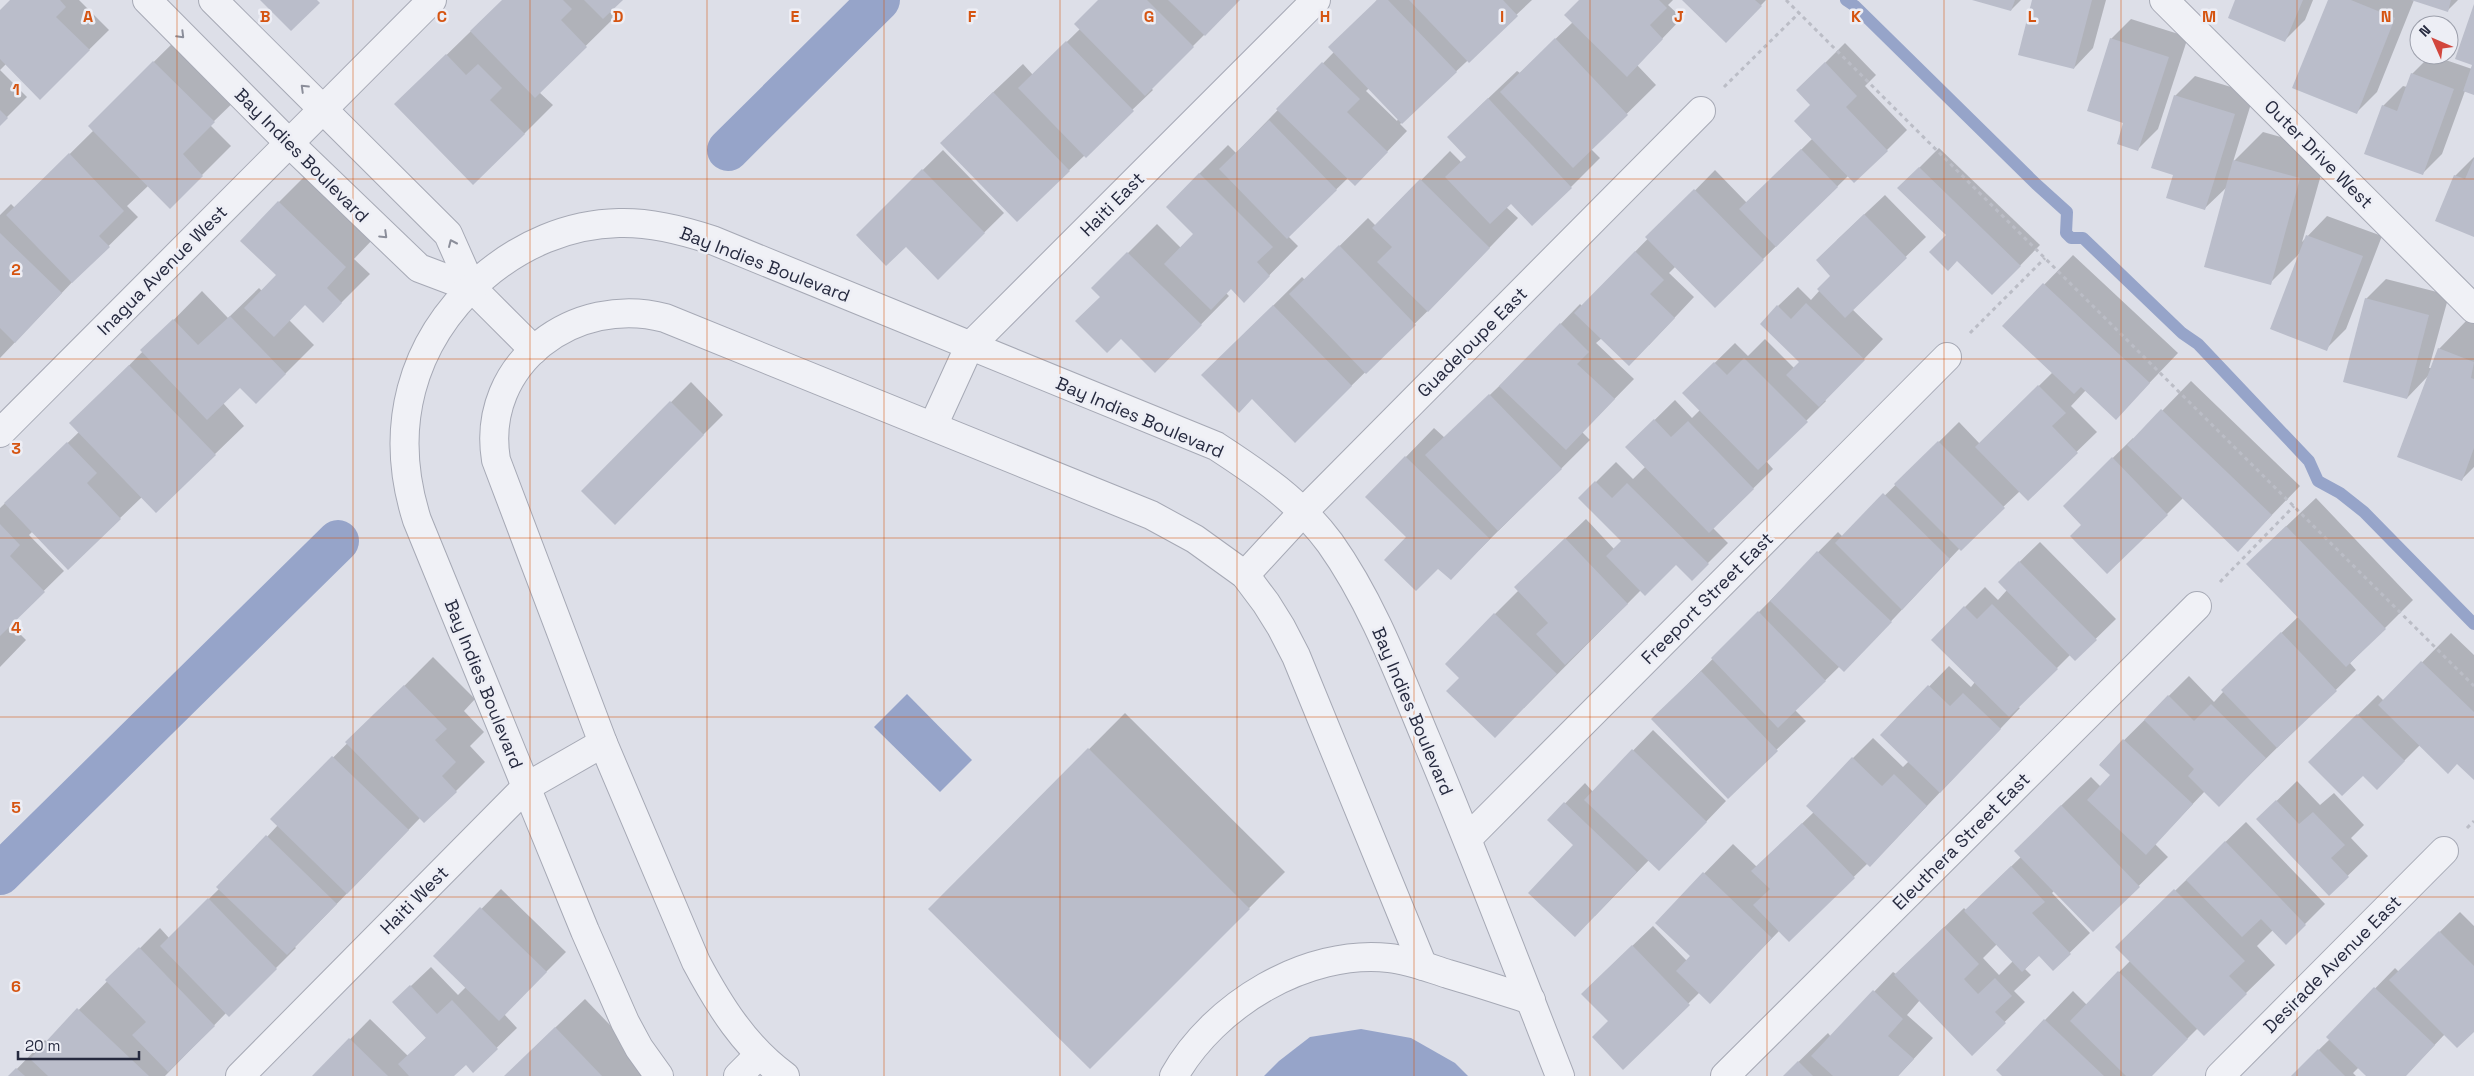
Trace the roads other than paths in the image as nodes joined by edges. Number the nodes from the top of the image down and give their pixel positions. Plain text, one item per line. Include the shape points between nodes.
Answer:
1 (147, 0) edge
2 (213, 0) edge
3 (432, 0) edge
4 (1316, 0) edge
5 (2164, 0) edge
6 (324, 108) junction
7 (1701, 111) road end
8 (288, 142) junction
9 (472, 288) junction
10 (2474, 309) edge
11 (969, 347) junction
12 (534, 350) junction
13 (1947, 357) road end
14 (933, 426) junction
15 (0, 433) edge
16 (1303, 512) junction
17 (1245, 575) junction
18 (2197, 606) road end
19 (603, 743) junction
20 (526, 787) junction
21 (1468, 838) junction
22 (2444, 851) dead end
23 (1423, 966) junction
24 (1531, 1000) junction
25 (759, 1055) junction
26 (240, 1076) edge
27 (659, 1076) edge
28 (738, 1076) edge
29 (785, 1076) edge
30 (1174, 1076) edge
31 (1560, 1076) edge
32 (1725, 1076) edge
33 (2220, 1076) edge

1 -> 8 street, Bay Indies Boulevard
6 -> 2 street, Bay Indies Boulevard
3 - 6 street, Inagua Avenue West
4 - 11 street, Haiti East
5 - 10 street, Outer Drive West
6 - 8 street, Inagua Avenue West
9 -> 6 street, Bay Indies Boulevard via 448,234
7 - 16 street, Guadeloupe East
8 -> 9 street, Bay Indies Boulevard via 418,268
8 - 15 street, Inagua Avenue West
9 - 11 street, Bay Indies Boulevard via 498,265 542,240 602,224 654,224 712,240
9 - 12 street, Bay Indies Boulevard
9 - 20 street, Bay Indies Boulevard via 441,322 418,367 406,420 406,476 417,520
11 - 14 street, Haiti East
11 - 16 street, Bay Indies Boulevard via 1216,446 1276,486
12 - 14 street via 568,328 593,318 622,312 650,314
12 - 19 street via 508,382 498,404 493,430 496,460
13 - 21 street, Freeport Street East
14 - 17 street via 1151,515 1195,540
16 - 17 street, Guadeloupe East
16 - 21 street, Bay Indies Boulevard via 1352,577 1384,639
17 - 23 street via 1266,603 1296,656
18 - 32 street, Eleuthera Street East
19 - 20 street, Haiti West
19 - 25 street via 696,962 712,993
20 - 26 street, Haiti West
20 - 27 street, Bay Indies Boulevard via 612,994 639,1048
21 - 24 street, Bay Indies Boulevard
22 - 33 street, Desirade Avenue East
23 - 24 street
23 - 30 street via 1391,958 1353,958 1329,962 1281,979 1231,1009 1213,1025
24 - 31 street, Bay Indies Boulevard
25 - 28 street
25 - 29 street

